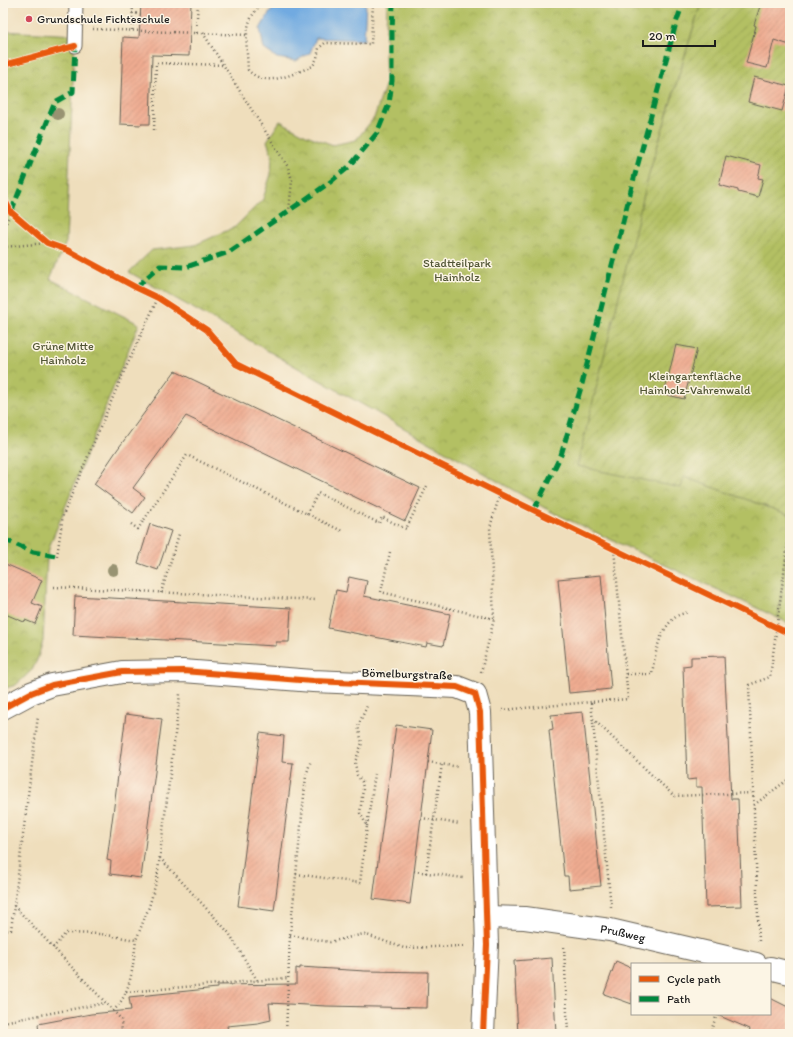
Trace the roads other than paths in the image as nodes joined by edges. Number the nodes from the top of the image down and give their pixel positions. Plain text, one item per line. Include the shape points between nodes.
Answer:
1 (76, 3) edge
2 (75, 46) dead end
3 (3, 708) edge
4 (486, 917) junction
5 (758, 954) edge
6 (771, 968) edge
7 (790, 973) edge
8 (483, 1034) edge

1 - 2 lane
3 - 4 street, Bömelburgstraße via 31,693 52,686 122,672 183,671 305,681 457,687 477,703
4 - 5 street, Prußweg via 525,918
4 - 8 street
6 - 7 street

